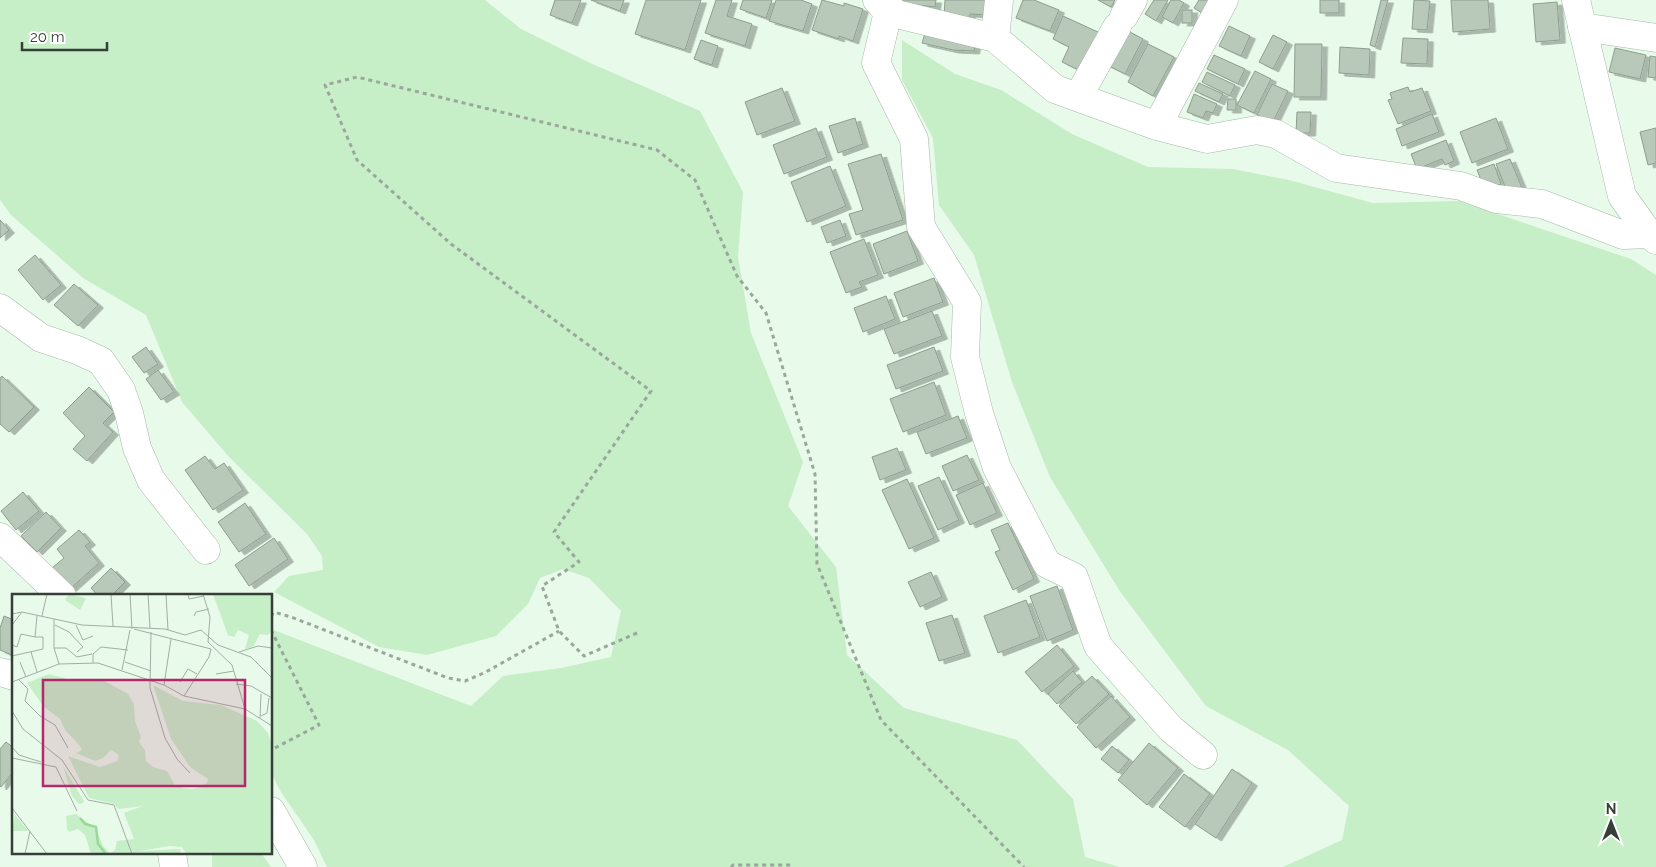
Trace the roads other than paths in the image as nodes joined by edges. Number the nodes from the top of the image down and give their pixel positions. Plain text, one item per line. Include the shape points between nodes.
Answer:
1 (999, 0) edge
2 (1224, 0) edge
3 (1576, 0) edge
4 (884, 4) edge
5 (1125, 14) edge
6 (1582, 27) junction
7 (994, 38) junction
8 (1656, 38) edge
9 (1078, 97) junction
10 (1157, 126) junction
11 (1653, 237) edge
12 (0, 308) edge
13 (0, 537) edge
14 (206, 550) dead end
15 (60, 594) edge
16 (1203, 755) dead end
17 (272, 813) edge
18 (172, 854) edge
19 (174, 867) edge
20 (303, 867) edge

1 - 7 street
2 - 10 street
3 - 6 street
4 - 7 street
4 - 16 street via 876,63 914,139 921,226 967,302 965,357 997,468 1047,564 1074,577 1098,646 1171,729
5 - 9 street
6 - 8 street
6 - 11 street via 1622,196
7 - 9 street via 1056,89
9 - 10 street
10 - 11 street via 1207,139 1257,130 1276,134 1336,168 1461,186 1496,199 1542,204 1623,235
12 - 14 street via 41,338 101,361 121,390 151,480
13 - 15 street
17 - 20 street
18 - 19 street

